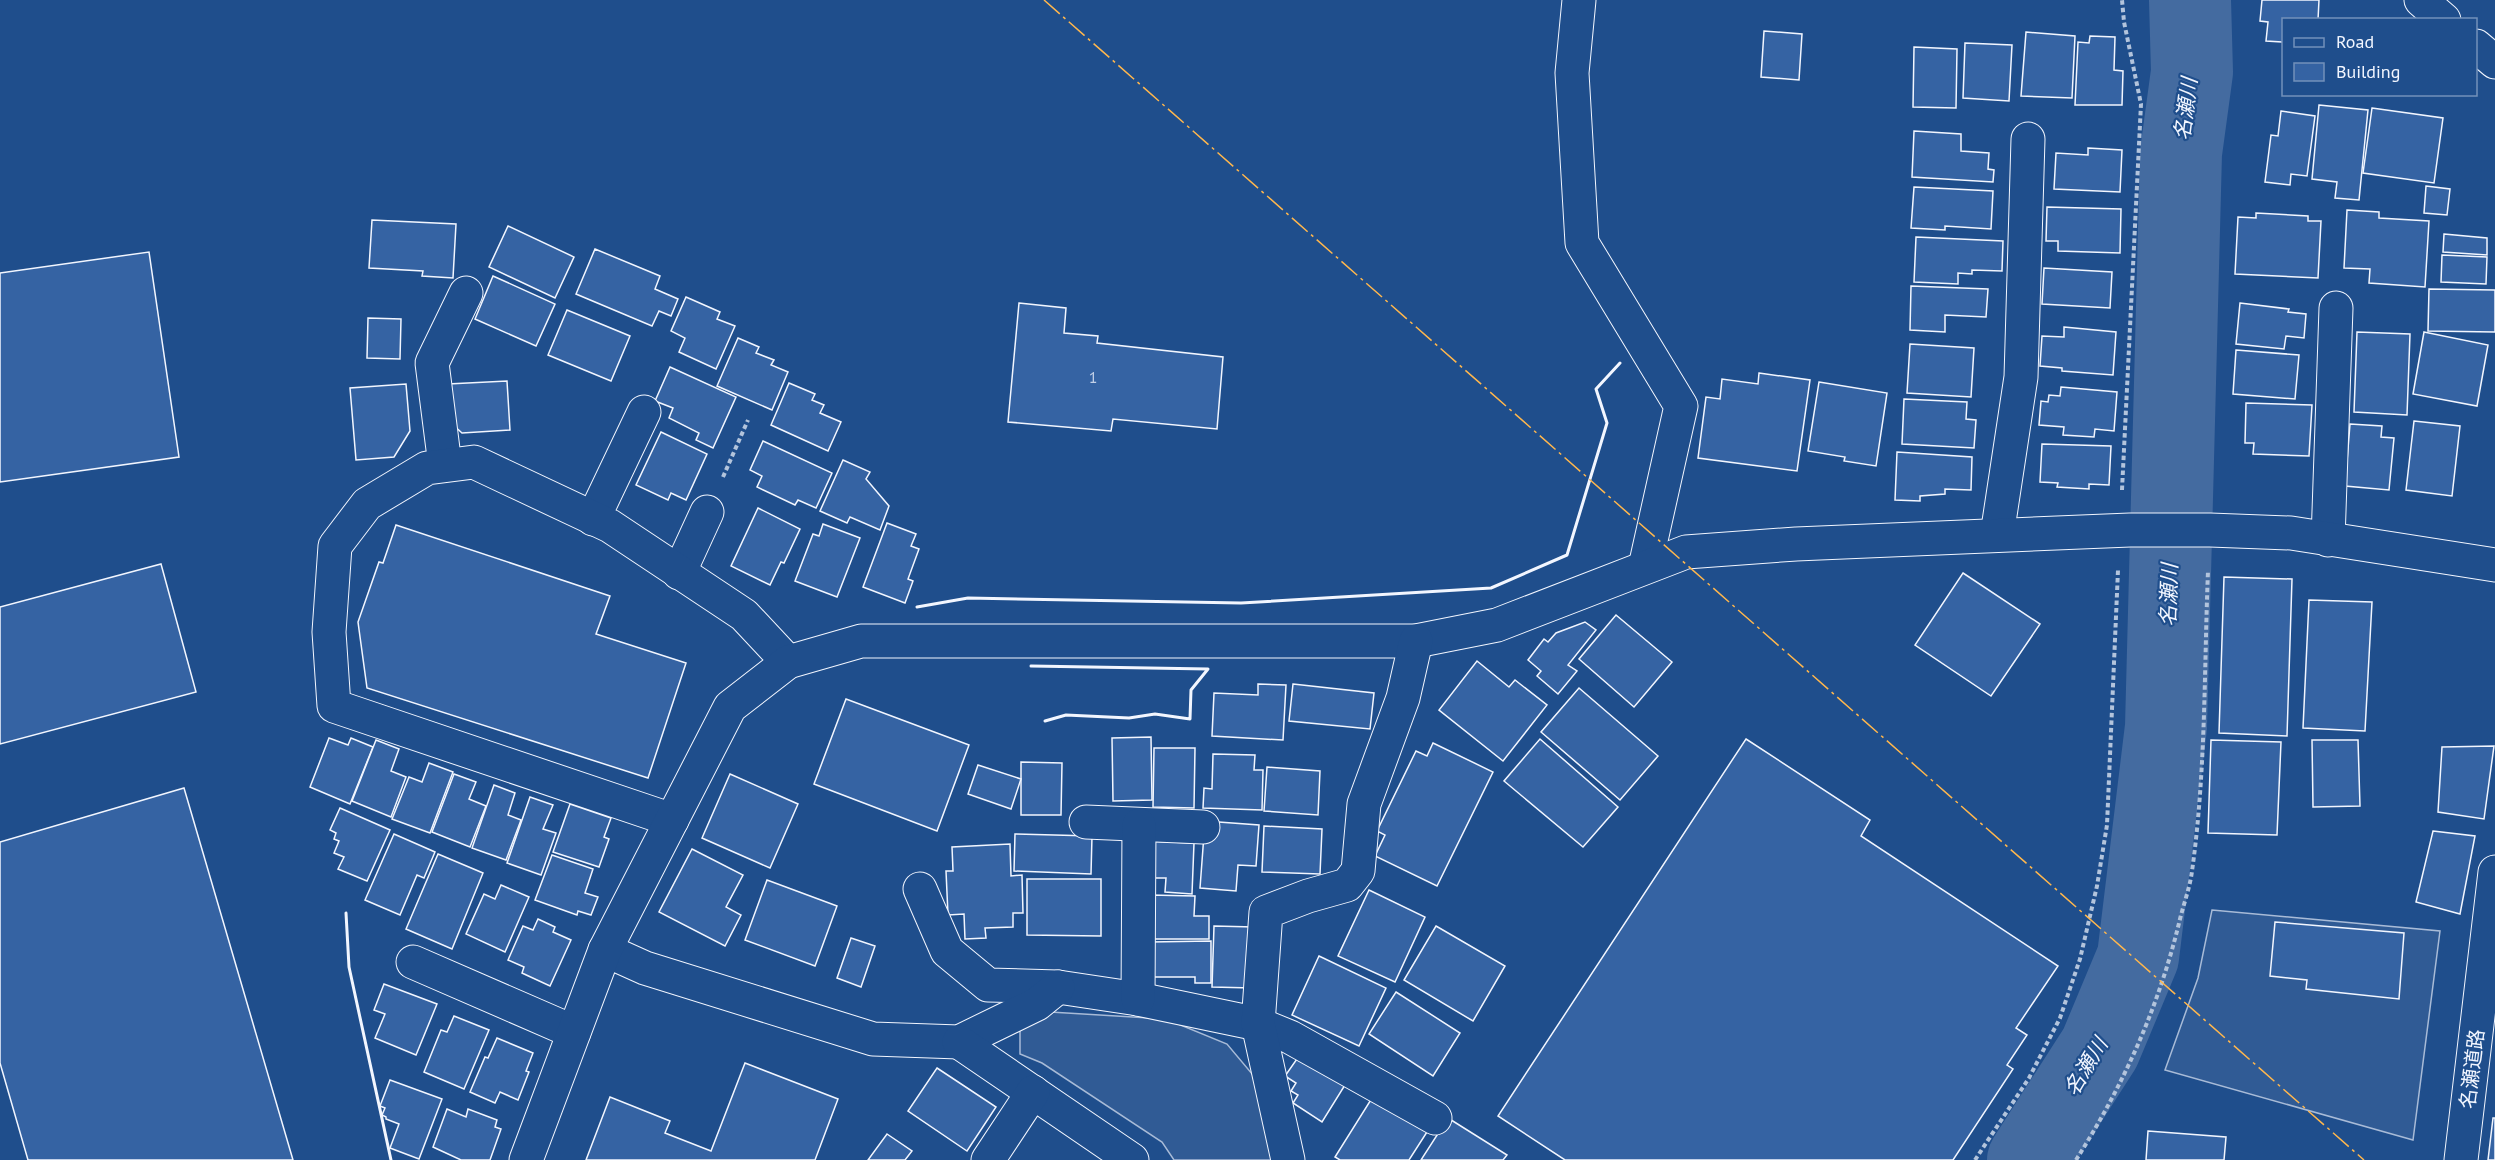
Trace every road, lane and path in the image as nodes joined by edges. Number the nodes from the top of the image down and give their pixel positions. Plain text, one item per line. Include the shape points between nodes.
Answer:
1 (1579, 0) edge
2 (2122, 0) edge
3 (2477, 47) edge
4 (2495, 62) edge
5 (2028, 139) dead end
6 (466, 293) dead end
7 (2336, 308) dead end
8 (644, 412) dead end
9 (748, 420) dead end
10 (445, 465) junction
11 (707, 512) joint
12 (593, 519) junction
13 (2125, 530) junction
14 (2210, 530) junction
15 (1997, 535) junction
16 (2328, 540) junction
17 (2495, 565) edge
18 (1646, 567) junction
19 (679, 573) junction
20 (1416, 641) junction
21 (788, 662) junction
22 (672, 820) junction
23 (1086, 822) dead end
24 (1139, 825) junction
25 (1203, 827) dead end
26 (2495, 872) edge
27 (920, 889) dead end
28 (605, 950) junction
29 (413, 962) dead end
30 (1058, 987) junction
31 (1138, 999) junction
32 (1258, 1024) junction
33 (574, 1032) junction
34 (959, 1041) junction
35 (1033, 1092) junction
36 (1435, 1118) dead end
37 (526, 1160) edge
38 (988, 1160) edge
39 (1132, 1160) edge
40 (1288, 1160) edge
41 (1975, 1160) edge
42 (2076, 1160) edge
43 (2461, 1160) edge

1 - 18 street via 1572,73 1582,243 1681,406
2 - 13 path via 2141,104
3 - 4 street
5 - 15 street via 2021,377
6 - 10 street via 432,363
7 - 16 street
8 - 12 street
9 - 11 path
10 - 12 street via 474,462
10 - 22 street via 427,468 367,504 335,546 329,632 334,706
11 - 19 street
12 - 19 street via 610,526
13 - 14 street
13 - 15 street
13 - 41 path via 2107,825 2080,959 2060,1018 2029,1078
14 - 16 street via 2290,533
14 - 42 path via 2199,801 2192,872 2173,950 2148,1024 2119,1088
15 - 18 street via 1843,540 1686,552
16 - 17 street
18 - 20 street via 1497,626
19 - 21 street via 744,615
20 - 21 street via 861,641
20 - 32 street via 1403,698 1364,804 1358,871 1347,885 1266,912
21 - 22 street via 730,707
22 - 28 street
23 - 24 street
24 - 25 street
24 - 31 street
26 - 43 street, 名瀬道路
27 - 30 street via 947,951 988,985
28 - 33 street
28 - 34 street via 645,968 873,1039
29 - 33 street
30 - 31 street
30 - 34 street via 1037,1004
31 - 32 street
32 - 36 street via 1290,1037
32 - 40 street
33 - 37 street
34 - 35 street
35 - 38 street
35 - 39 street

